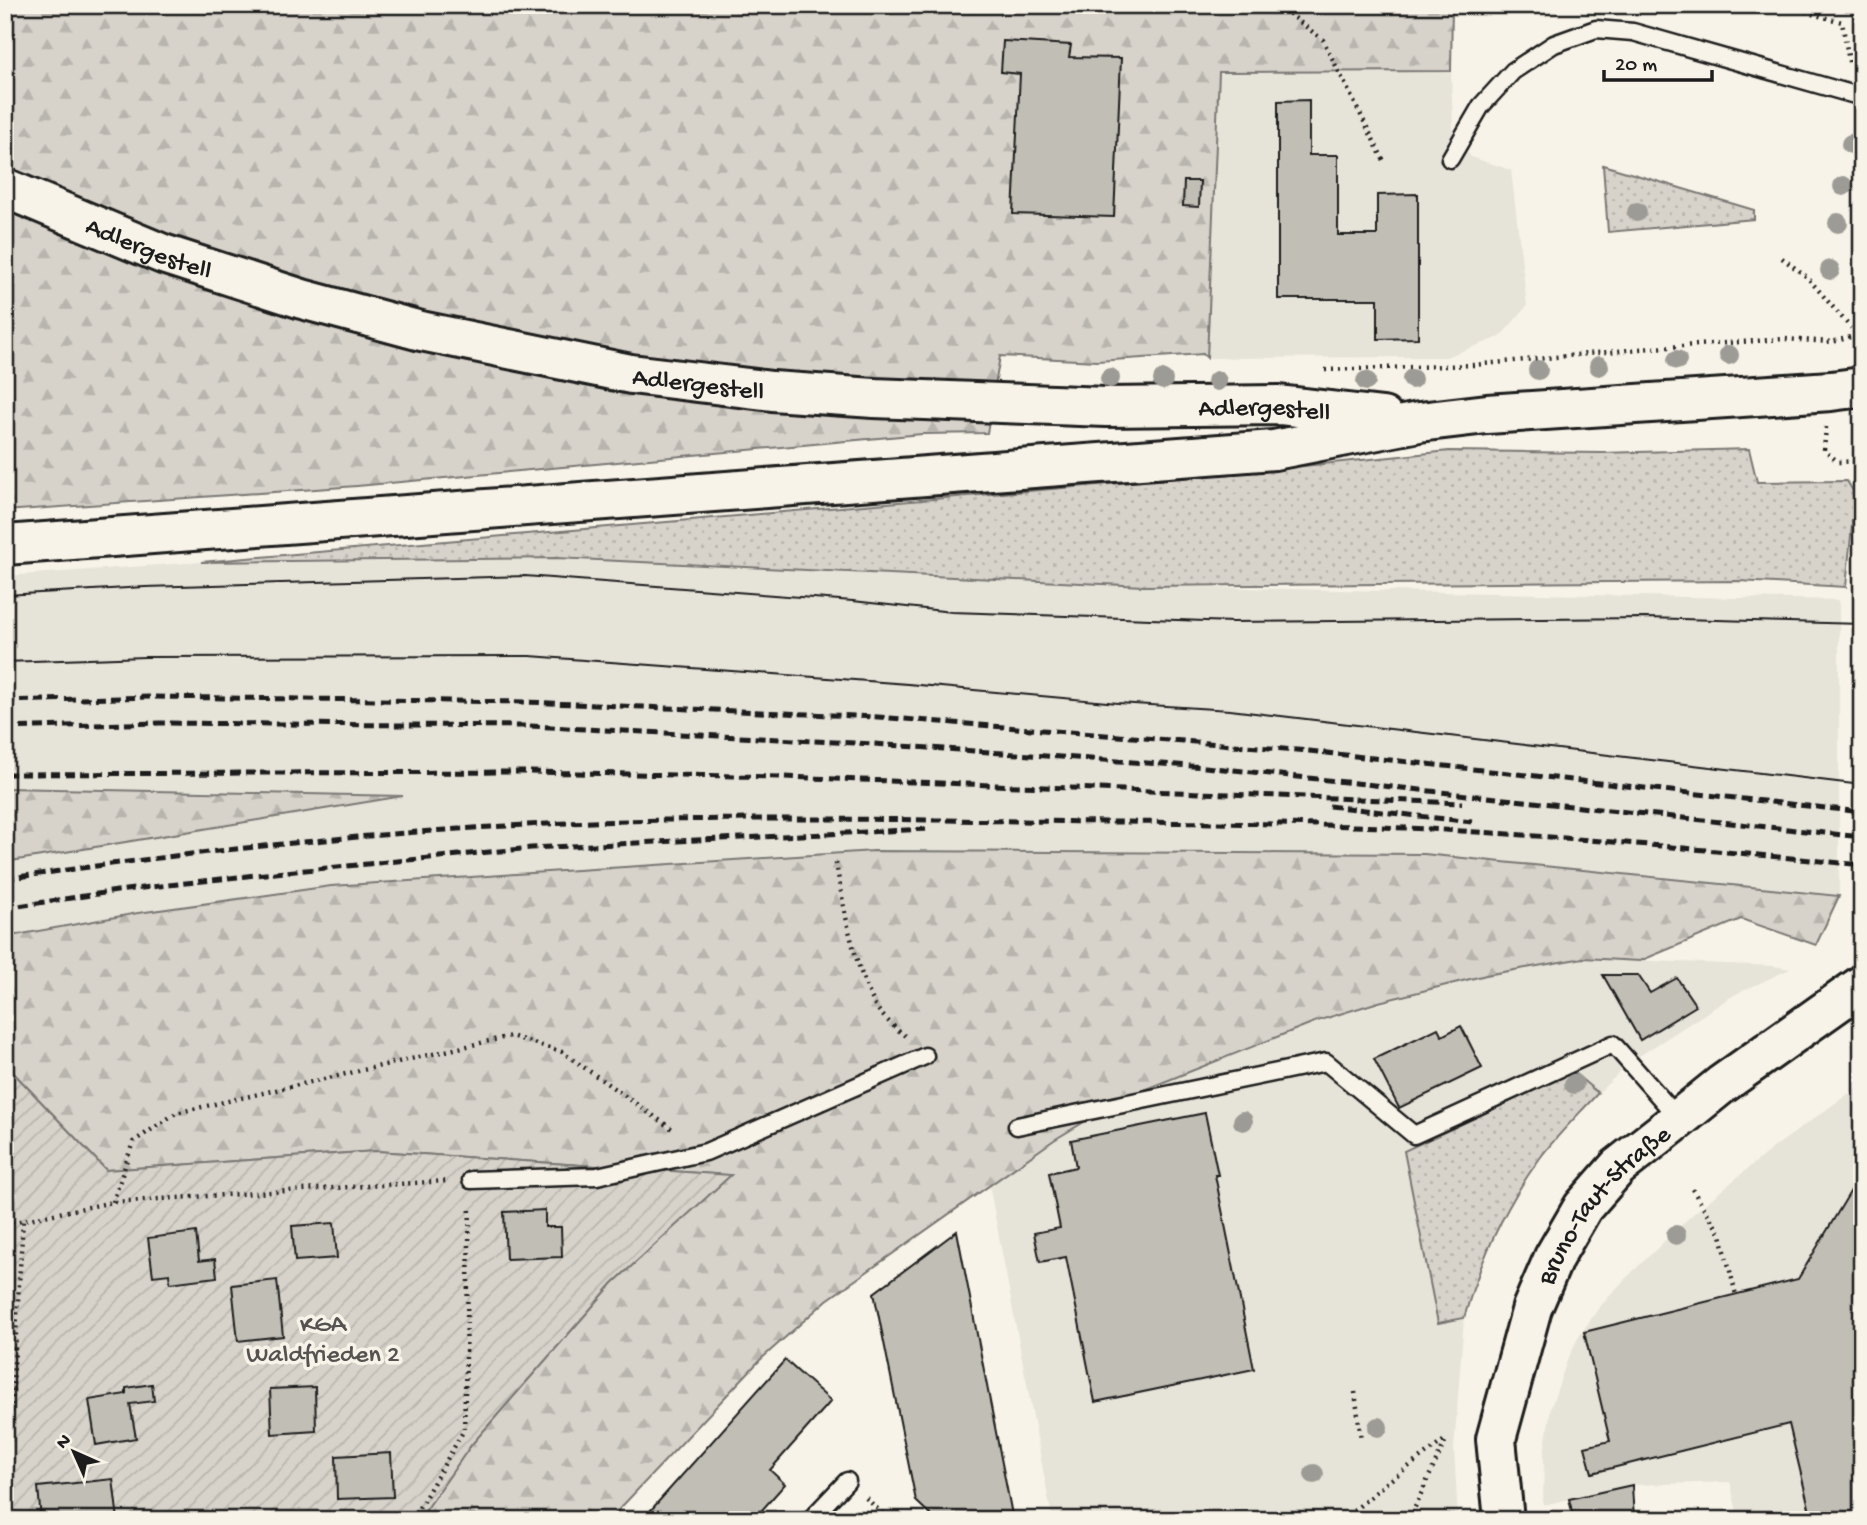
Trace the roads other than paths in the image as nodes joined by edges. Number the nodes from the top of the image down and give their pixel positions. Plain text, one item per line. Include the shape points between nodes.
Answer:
1 (1862, 97) edge
2 (1450, 159) dead end
3 (5, 188) edge
4 (1862, 387) edge
5 (1419, 422) junction
6 (5, 545) edge
7 (1862, 985) edge
8 (925, 1056) road end
9 (1679, 1119) junction
10 (1017, 1126) dead end
11 (471, 1180) road end
12 (847, 1481) dead end
13 (810, 1520) edge
14 (1504, 1520) edge

1 - 2 lane via 1633,32 1596,29 1554,44 1513,71 1481,106
3 - 5 main road, Adlergestell via 163,254 302,299 421,331 631,374 874,398 1106,407 1279,405
4 - 5 main road, Adlergestell
5 - 6 main road, Adlergestell via 1274,450
7 - 9 main road, Bruno-Taut-Straße
8 - 11 lane via 706,1153 597,1176
9 - 10 lane via 1613,1044 1414,1135 1326,1062
9 - 14 main road, Bruno-Taut-Straße via 1618,1167 1583,1207 1554,1257 1532,1308 1496,1439
12 - 13 lane

